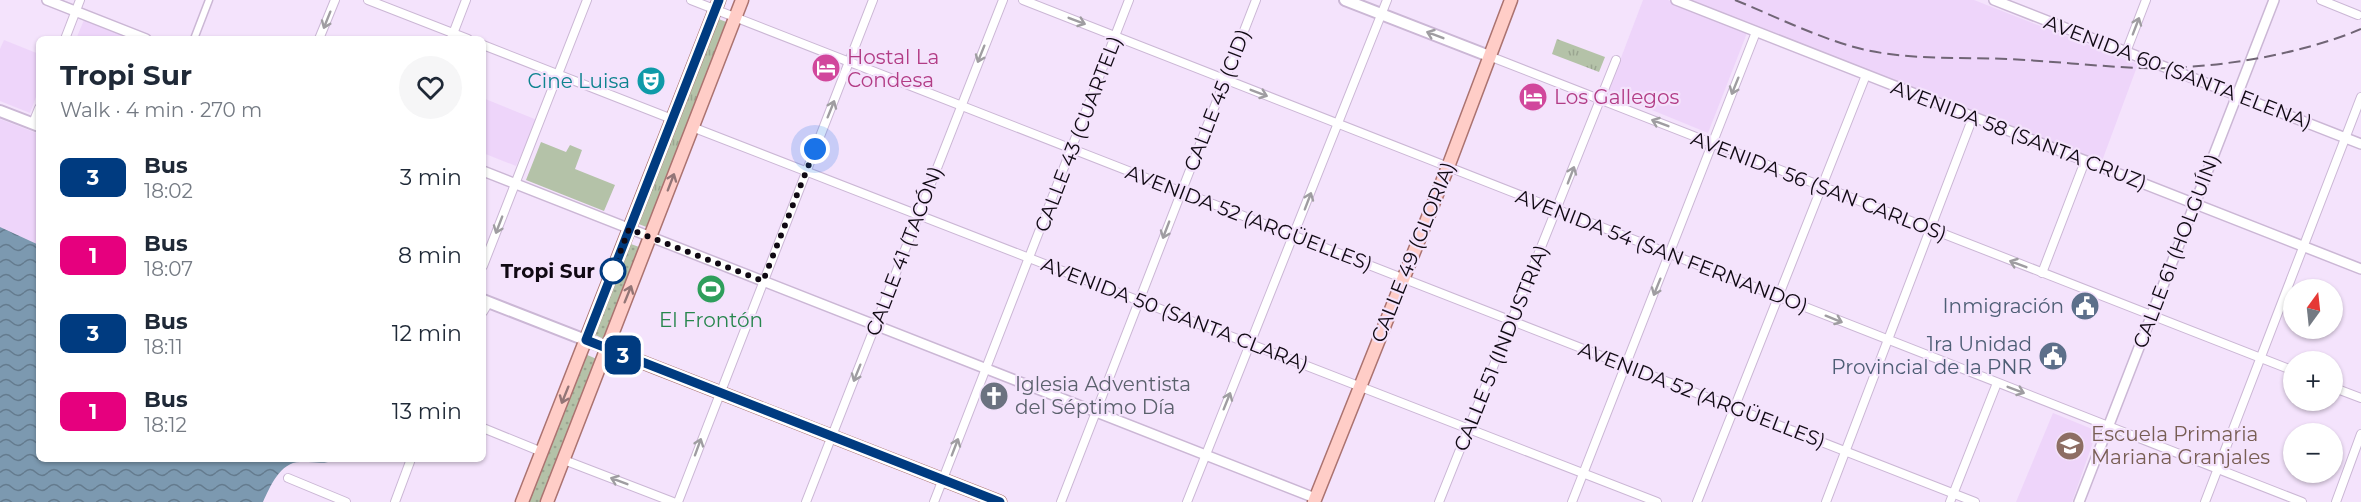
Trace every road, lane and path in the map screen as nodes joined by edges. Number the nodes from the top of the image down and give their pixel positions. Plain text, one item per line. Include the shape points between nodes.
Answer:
1 (47, 0) edge
2 (80, 0) edge
3 (208, 0) edge
4 (335, 0) edge
5 (368, 0) edge
6 (466, 0) edge
7 (587, 0) edge
8 (691, 0) edge
9 (742, 0) edge
10 (873, 0) edge
11 (1003, 0) edge
12 (1023, 0) edge
13 (1130, 0) edge
14 (1256, 0) edge
15 (1345, 0) edge
16 (1387, 0) edge
17 (1511, 0) edge
18 (1676, 0) edge
19 (1994, 0) edge
20 (2146, 0) edge
21 (2274, 0) edge
22 (2321, 0) edge
23 (2017, 4) edge
24 (717, 5) edge
25 (76, 11) junction
26 (1381, 14) junction
27 (2358, 15) dead end
28 (735, 17) junction
29 (1756, 32) junction
30 (66, 36) edge
31 (138, 36) edge
32 (195, 36) edge
33 (320, 36) edge
34 (452, 36) edge
35 (1115, 36) junction
36 (486, 46) edge
37 (2126, 52) junction
38 (1489, 56) junction
39 (1616, 60) dead end
40 (849, 62) junction
41 (558, 74) junction
42 (1866, 75) junction
43 (1225, 79) junction
44 (2237, 95) junction
45 (2361, 97) edge
46 (1601, 100) junction
47 (961, 106) junction
48 (0, 111) edge
49 (1973, 117) junction
50 (672, 118) junction
51 (1338, 124) junction
52 (36, 125) edge
53 (692, 127) junction
54 (2346, 138) junction
55 (1712, 144) junction
56 (2361, 144) edge
57 (1072, 149) junction
58 (2085, 161) junction
59 (1448, 167) junction
60 (806, 171) junction
61 (486, 172) edge
62 (515, 184) junction
63 (1821, 187) junction
64 (1181, 192) junction
65 (2194, 204) junction
66 (1558, 210) junction
67 (917, 214) junction
68 (629, 229) junction
69 (1930, 229) junction
70 (1294, 236) junction
71 (650, 237) junction
72 (2304, 247) junction
73 (1670, 254) junction
74 (1029, 258) junction
75 (486, 259) edge
76 (2361, 269) edge
77 (2042, 273) junction
78 (1403, 278) junction
79 (763, 281) junction
80 (1778, 297) junction
81 (1138, 300) junction
82 (486, 305) edge
83 (2150, 315) junction
84 (1511, 321) junction
85 (876, 326) junction
86 (586, 340) junction
87 (1888, 340) junction
88 (1250, 343) junction
89 (606, 348) junction
90 (2261, 359) junction
91 (1626, 366) junction
92 (2283, 367) edge
93 (986, 369) junction
94 (1997, 383) junction
95 (1360, 386) junction
96 (719, 391) junction
97 (2343, 391) edge
98 (2361, 398) edge
99 (1734, 408) junction
100 (1095, 412) junction
101 (2108, 426) junction
102 (1468, 428) junction
103 (486, 429) edge
104 (2361, 434) edge
105 (832, 435) junction
106 (1844, 451) junction
107 (542, 452) junction
108 (1206, 455) junction
109 (564, 460) junction
110 (410, 462) edge
111 (2218, 469) junction
112 (1583, 473) junction
113 (288, 478) dead end
114 (943, 479) junction
115 (1953, 494) junction
116 (1318, 501) edge
117 (346, 502) edge
118 (394, 502) edge
119 (522, 502) edge
120 (547, 502) edge
121 (676, 502) edge
122 (806, 502) edge
123 (934, 502) edge
124 (1000, 502) edge
125 (1061, 502) edge
126 (1187, 502) edge
127 (1439, 502) edge
128 (1572, 502) edge
129 (1657, 502) edge
130 (1697, 502) edge
131 (1826, 502) edge
132 (1950, 502) edge
133 (1975, 502) edge
134 (2079, 502) edge
135 (2205, 502) edge
136 (2302, 502) edge
137 (2336, 502) edge

1 - 25 street
2 - 25 street
3 - 32 street
4 -> 33 street
5 - 34 street
6 - 34 street
7 - 41 street
8 - 24 street, AVENIDA 52 (ARGÜELLES)
9 - 28 main road
10 - 40 street
11 -> 47 street, CALLE 41 (TACÓN)
12 -> 35 street, AVENIDA 54 (SAN FERNANDO)
13 - 35 street, CALLE 43 (CUARTEL)
14 - 43 street, CALLE 45 (CID)
15 - 26 main road, AVENIDA 56 (SAN CARLOS)
16 - 26 street
17 - 38 main road, CALLE 49 (GLORIA)
18 - 29 street, AVENIDA 58 (SANTA CRUZ)
19 - 23 street, AVENIDA 60 (SANTA ELENA)
37 -> 20 street
21 - 44 street, CALLE 61 (HOLGUÍN)
22 - 27 street
23 - 37 street, AVENIDA 60 (SANTA ELENA)
24 - 28 street, AVENIDA 52 (ARGÜELLES)
24 - 50 main road
25 - 30 street
25 - 31 street
38 -> 26 main road, AVENIDA 56 (SAN CARLOS)
26 - 51 street
28 - 40 street, AVENIDA 52 (ARGÜELLES)
28 - 53 main road
29 - 42 street, AVENIDA 58 (SANTA CRUZ)
29 -> 55 street
35 - 43 street, AVENIDA 54 (SAN FERNANDO)
35 - 57 street, CALLE 43 (CUARTEL)
36 - 41 street
37 - 44 street, AVENIDA 60 (SANTA ELENA)
38 - 46 street, AVENIDA 56 (SAN CARLOS)
38 - 59 main road, CALLE 49 (GLORIA)
39 - 46 street, CALLE 51 (INDUSTRIA)
40 - 47 street, AVENIDA 52 (ARGÜELLES)
60 -> 40 street
41 - 50 street
41 - 62 street
42 - 49 street, AVENIDA 58 (SANTA CRUZ)
42 - 63 street
43 -> 51 street, AVENIDA 54 (SAN FERNANDO)
43 - 64 street, CALLE 45 (CID)
44 - 54 street, AVENIDA 60 (SANTA ELENA)
44 - 65 street, CALLE 61 (HOLGUÍN)
45 - 54 street
55 -> 46 street, AVENIDA 56 (SAN CARLOS)
66 -> 46 street, CALLE 51 (INDUSTRIA)
47 - 57 street, AVENIDA 52 (ARGÜELLES)
47 - 67 street, CALLE 41 (TACÓN)
48 - 52 main road
49 - 58 street, AVENIDA 58 (SANTA CRUZ)
49 - 69 street
50 - 68 main road
51 - 59 street, AVENIDA 54 (SAN FERNANDO)
70 -> 51 street
53 - 60 street, AVENIDA 50 (SANTA CLARA)
71 -> 53 main road
54 - 56 street, AVENIDA 60 (SANTA ELENA)
54 - 72 street
55 - 63 street, AVENIDA 56 (SAN CARLOS)
55 - 73 street
57 - 64 street, AVENIDA 52 (ARGÜELLES)
57 - 74 street, CALLE 43 (CUARTEL)
58 - 65 street, AVENIDA 58 (SANTA CRUZ)
58 - 77 street
59 - 66 street, AVENIDA 54 (SAN FERNANDO)
59 - 78 main road, CALLE 49 (GLORIA)
60 - 67 street, AVENIDA 50 (SANTA CLARA)
60 - 79 street
61 - 62 street
62 - 68 street
62 -> 75 street
63 - 69 street, AVENIDA 56 (SAN CARLOS)
63 - 80 street
64 - 70 street, AVENIDA 52 (ARGÜELLES)
64 -> 81 street, CALLE 45 (CID)
65 - 72 street, AVENIDA 58 (SANTA CRUZ)
65 - 83 street, CALLE 61 (HOLGUÍN)
66 - 73 street, AVENIDA 54 (SAN FERNANDO)
66 - 84 street, CALLE 51 (INDUSTRIA)
67 - 74 street, AVENIDA 50 (SANTA CLARA)
67 - 85 street, CALLE 41 (TACÓN)
68 - 71 street
68 - 86 main road
77 -> 69 street, AVENIDA 56 (SAN CARLOS)
69 - 87 street
70 - 78 street, AVENIDA 52 (ARGÜELLES)
70 - 88 street
71 - 79 street
89 -> 71 main road
72 - 76 street, AVENIDA 58 (SANTA CRUZ)
72 - 90 street
73 - 80 street, AVENIDA 54 (SAN FERNANDO)
73 -> 91 street
74 - 81 street, AVENIDA 50 (SANTA CLARA)
74 - 93 street, CALLE 43 (CUARTEL)
77 - 83 street, AVENIDA 56 (SAN CARLOS)
78 - 84 street, AVENIDA 52 (ARGÜELLES)
78 - 95 main road, CALLE 49 (GLORIA)
79 - 85 street
79 - 96 street
80 -> 87 street, AVENIDA 54 (SAN FERNANDO)
80 - 99 street
81 - 88 street, AVENIDA 50 (SANTA CLARA)
81 - 100 street, CALLE 45 (CID)
82 - 86 main road
83 - 90 street, AVENIDA 56 (SAN CARLOS)
83 - 101 street, CALLE 61 (HOLGUÍN)
84 - 91 street, AVENIDA 52 (ARGÜELLES)
84 - 102 street, CALLE 51 (INDUSTRIA)
85 - 93 street
85 -> 105 street, CALLE 41 (TACÓN)
86 - 89 main road
86 -> 107 main road
87 - 94 street, AVENIDA 54 (SAN FERNANDO)
87 - 106 street
88 - 95 street, AVENIDA 50 (SANTA CLARA)
108 -> 88 street
89 - 96 main road
89 - 109 main road
90 - 92 street, AVENIDA 56 (SAN CARLOS)
90 - 111 street
91 - 99 street, AVENIDA 52 (ARGÜELLES)
91 - 112 street
93 - 100 street
114 -> 93 street, CALLE 43 (CUARTEL)
94 -> 101 street, AVENIDA 54 (SAN FERNANDO)
94 - 115 street
95 - 102 street, AVENIDA 50 (SANTA CLARA)
95 - 116 main road, CALLE 49 (GLORIA)
96 - 105 main road
121 -> 96 street
97 - 98 street
99 - 106 street, AVENIDA 52 (ARGÜELLES)
99 - 130 street
100 - 108 street
100 - 125 street, CALLE 45 (CID)
101 - 111 street, AVENIDA 54 (SAN FERNANDO)
101 - 134 street, CALLE 61 (HOLGUÍN)
102 - 112 street, AVENIDA 50 (SANTA CLARA)
102 - 127 street, CALLE 51 (INDUSTRIA)
103 - 107 street
104 - 137 street
105 - 114 main road
105 - 122 street, CALLE 41 (TACÓN)
106 - 115 street, AVENIDA 52 (ARGÜELLES)
106 - 131 street
107 - 119 main road
108 - 116 street
108 - 126 street
109 - 120 main road
121 -> 109 street
110 - 118 street
111 - 135 street
111 - 136 street, AVENIDA 54 (SAN FERNANDO)
112 - 128 street
112 - 129 street, AVENIDA 50 (SANTA CLARA)
113 - 117 street
114 - 123 street, CALLE 43 (CUARTEL)
114 - 124 main road
115 - 132 street
115 - 133 street, AVENIDA 52 (ARGÜELLES)

